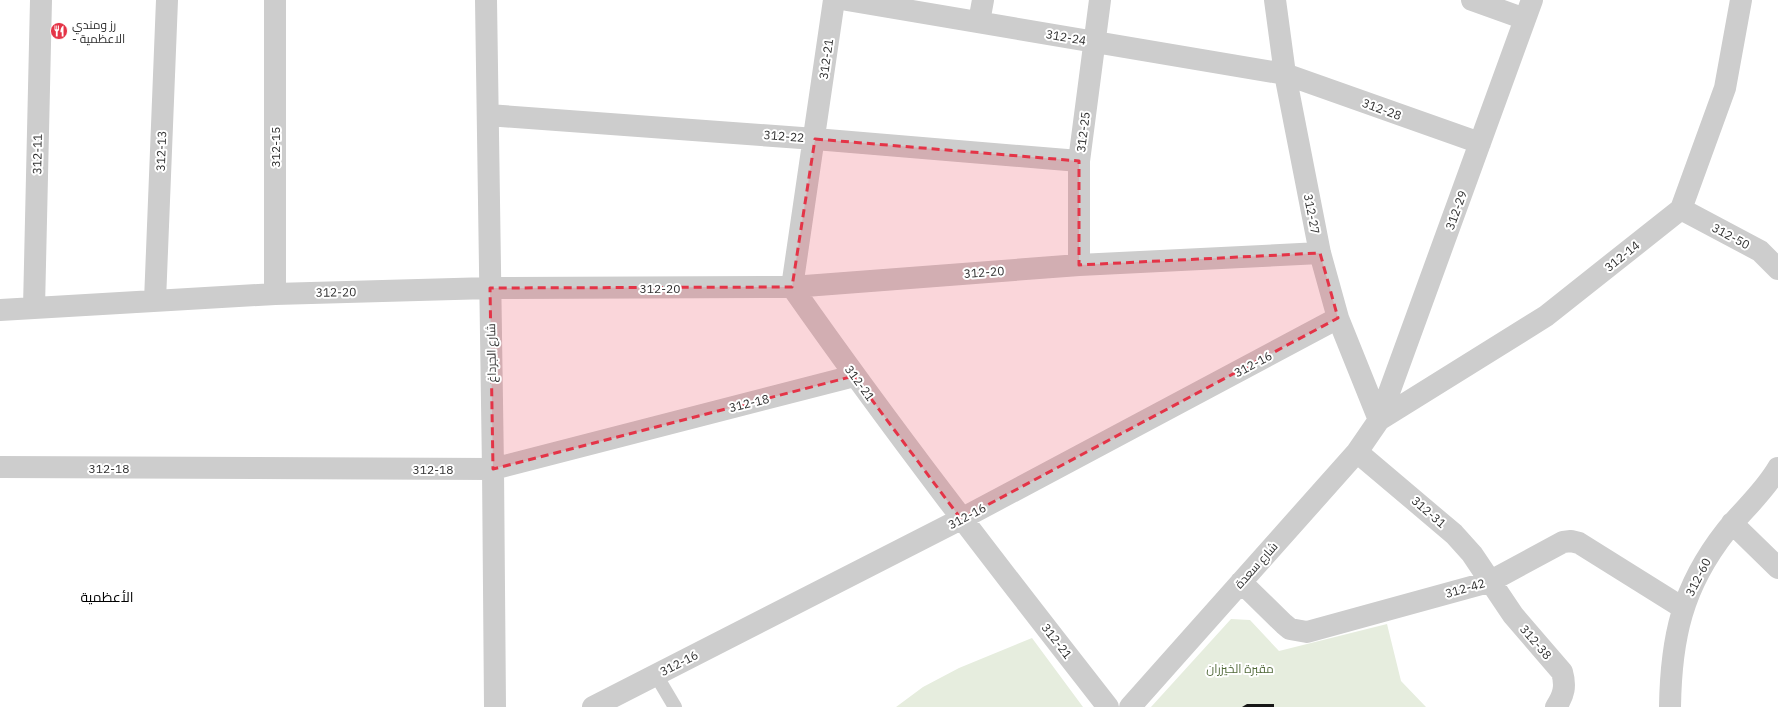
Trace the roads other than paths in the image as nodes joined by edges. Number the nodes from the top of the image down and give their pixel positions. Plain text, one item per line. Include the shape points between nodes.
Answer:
1 (41, 0) edge
2 (167, 0) edge
3 (275, 0) edge
4 (486, 0) edge
5 (834, 0) edge
6 (847, 0) edge
7 (983, 0) edge
8 (1100, 0) edge
9 (1275, 0) edge
10 (1472, 0) edge
11 (1741, 0) edge
12 (1529, 9) edge
13 (979, 22) junction
14 (1095, 42) junction
15 (1285, 74) junction
16 (488, 115) junction
17 (815, 139) junction
18 (1480, 143) junction
19 (1080, 161) junction
20 (1681, 209) junction
21 (1320, 254) junction
22 (1079, 265) junction
23 (1778, 269) edge
24 (792, 287) junction
25 (490, 288) junction
26 (275, 294) junction
27 (155, 302) junction
28 (34, 308) junction
29 (0, 310) edge
30 (1338, 318) junction
31 (854, 376) junction
32 (1379, 420) junction
33 (1357, 452) junction
34 (0, 467) edge
35 (1778, 468) edge
36 (493, 469) junction
37 (961, 519) junction
38 (1732, 523) junction
39 (1778, 568) edge
40 (1241, 582) junction
41 (1489, 582) junction
42 (1683, 608) junction
43 (656, 675) junction
44 (495, 707) edge
45 (593, 707) edge
46 (675, 707) edge
47 (1108, 707) edge
48 (1130, 707) edge
49 (1556, 707) edge
50 (1670, 707) edge

1 - 28 street, 312-11
2 - 27 street, 312-13
3 - 26 street, 312-15
4 - 16 street, شارع الجرداغ
5 - 17 street, 312-21
6 - 13 street, 312-24
7 - 13 street
8 - 14 street, 312-25
9 - 15 street, 312-27
10 - 12 street
11 - 20 street via 1725,88
12 - 18 street, 312-29
13 - 14 street, 312-24
14 - 15 street, 312-24
14 - 19 street, 312-25
15 - 18 street, 312-28
15 - 21 street, 312-27
16 - 17 street, 312-22
16 - 25 street, شارع الجرداغ
17 - 19 street, 312-22
17 - 24 street, 312-21
18 - 32 street, 312-29
19 - 22 street, 312-25
20 - 23 street, 312-50 via 1760,251
20 - 32 street, 312-14 via 1546,316
21 - 22 street, 312-20
21 - 30 street, 312-27
22 - 24 street, 312-20
24 - 25 street, 312-20
24 - 31 street, 312-21
25 - 26 street, 312-20
25 - 36 street, شارع الجرداغ
26 - 27 street, 312-20
27 - 28 street, 312-20
28 - 29 street, 312-20
30 - 32 street, 312-27
30 - 37 street, 312-16
31 - 36 street, 312-18
31 - 37 street, 312-21
32 - 33 street, شارع سعدة
33 - 40 street, شارع سعدة
33 - 41 street, 312-31 via 1454,534 1472,554
34 - 36 street, 312-18
35 - 38 street, 312-60 via 1755,499
36 - 44 street, شارع الجرداغ
37 - 43 street, 312-16
37 - 47 street, 312-21
38 - 39 street
38 - 42 street, 312-60 via 1704,563
40 - 41 street, 312-42 via 1287,626 1307,632
40 - 48 street, شارع سعدة
41 - 42 street, 312-42 via 1563,542 1571,541 1579,543
41 - 49 street, 312-38 via 1513,615 1562,672 1564,692
42 - 50 street, 312-60 via 1672,653
43 - 45 street, 312-16
43 - 46 lane

